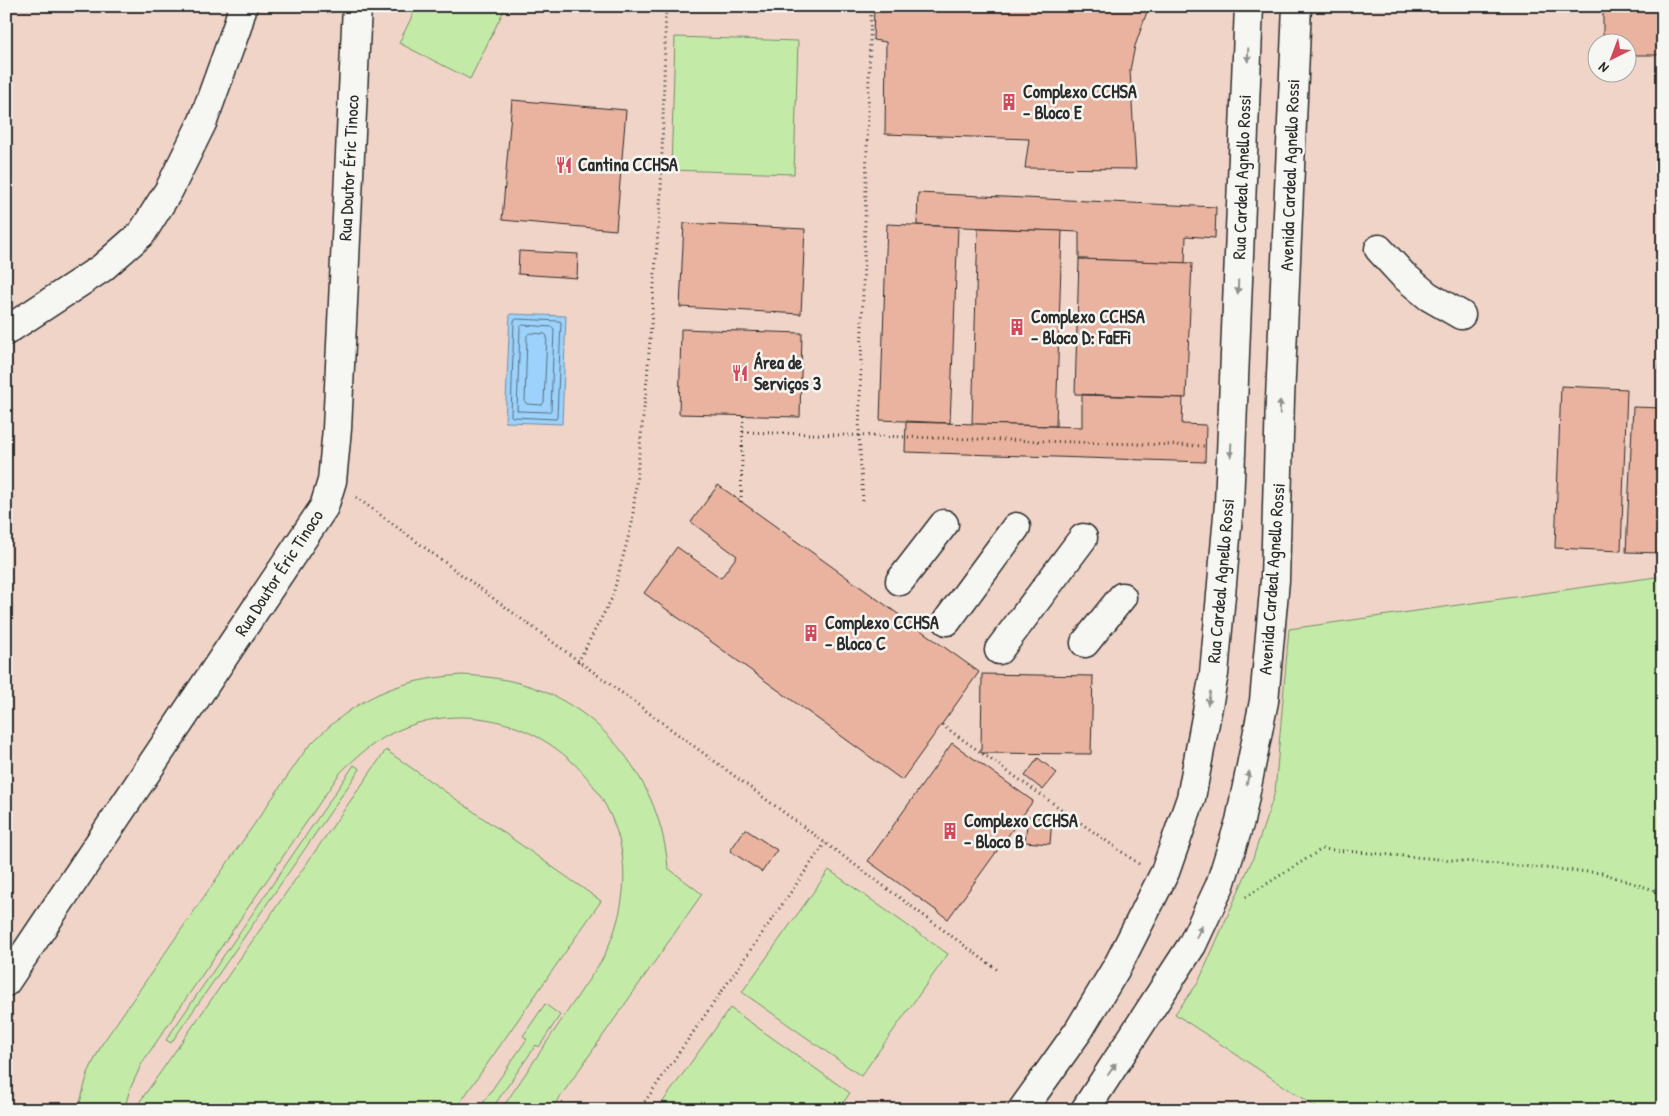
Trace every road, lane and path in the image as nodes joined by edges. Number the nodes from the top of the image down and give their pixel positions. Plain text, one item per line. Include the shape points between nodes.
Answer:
1 (243, 6) edge
2 (357, 6) edge
3 (666, 6) edge
4 (870, 6) edge
5 (1249, 6) edge
6 (1296, 6) edge
7 (1379, 249) dead end
8 (1461, 315) dead end
9 (6, 331) edge
10 (743, 416) dead end
11 (743, 432) junction
12 (859, 435) junction
13 (1231, 446) junction
14 (332, 480) junction
15 (863, 501) dead end
16 (741, 502) dead end
17 (944, 524) dead end
18 (1016, 527) dead end
19 (1083, 538) dead end
20 (900, 581) dead end
21 (1122, 597) dead end
22 (947, 621) dead end
23 (1085, 643) dead end
24 (999, 650) dead end
25 (578, 662) junction
26 (942, 725) dead end
27 (825, 843) junction
28 (1165, 872) junction
29 (1220, 885) junction
30 (1663, 894) edge
31 (999, 971) dead end
32 (6, 982) edge
33 (639, 1110) edge
34 (1022, 1110) edge
35 (1086, 1110) edge

1 - 9 street via 203,121 169,190 142,233 102,268
2 - 14 street, Rua Doutor Éric Tinoco
3 - 25 path via 660,201 632,523 612,598
4 - 12 path
5 -> 13 street, Rua Cardeal Agnello Rossi
29 -> 6 street, Avenida Cardeal Agnello Rossi via 1240,821 1264,701 1275,580
7 - 8 street via 1428,296
10 - 11 path
11 - 12 path
11 - 16 path
12 - 13 path
12 - 15 path
13 -> 28 street, Rua Cardeal Agnello Rossi via 1214,674 1190,798
14 - 25 path
14 - 32 street, Rua Doutor Éric Tinoco via 324,507
17 - 20 street
18 - 22 street
19 - 24 street
21 - 23 street
25 - 27 path
26 - 28 path via 1138,863
27 - 31 path
27 - 33 path
28 - 34 street, Rua Cardeal Agnello Rossi via 1118,965 1079,1030
29 - 30 path via 1244,898 1322,849 1602,873
35 -> 29 street, Avenida Cardeal Agnello Rossi via 1192,945

